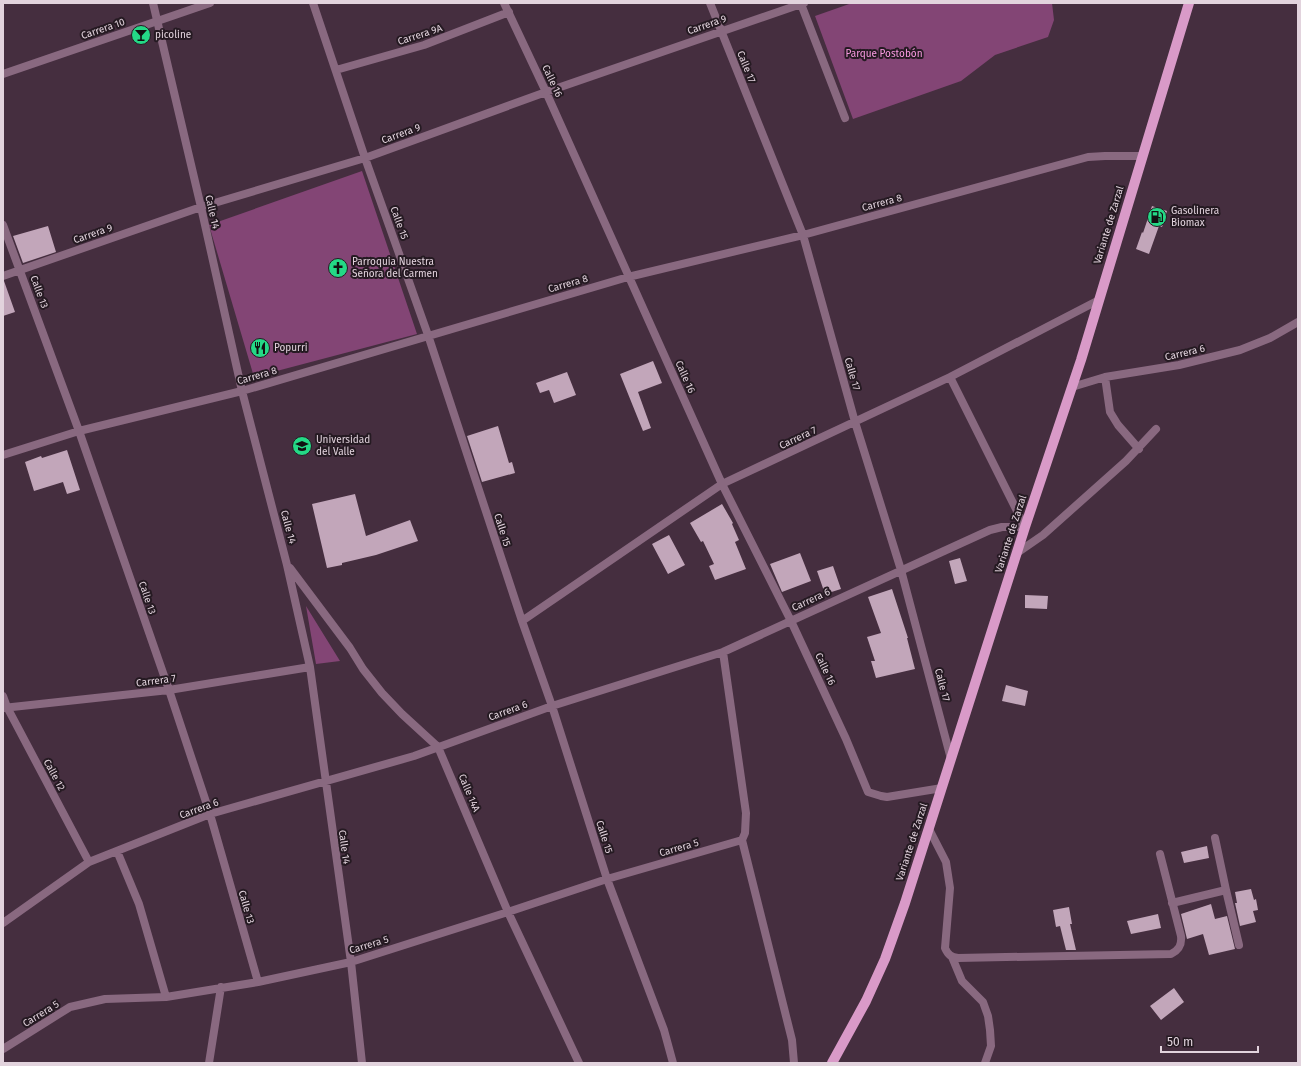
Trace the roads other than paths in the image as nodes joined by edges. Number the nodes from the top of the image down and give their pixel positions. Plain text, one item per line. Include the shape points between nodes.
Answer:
1 (153, 3) edge
2 (210, 3) edge
3 (312, 3) edge
4 (504, 3) edge
5 (710, 3) edge
6 (1189, 3) edge
7 (802, 4) edge
8 (509, 12) junction
9 (158, 21) junction
10 (721, 31) junction
11 (336, 70) junction
12 (3, 74) edge
13 (546, 92) junction
14 (845, 118) dead end
15 (1143, 156) junction
16 (365, 158) junction
17 (201, 207) junction
18 (3, 225) edge
19 (803, 235) junction
20 (20, 270) junction
21 (3, 276) edge
22 (628, 277) junction
23 (1099, 300) junction
24 (1298, 322) edge
25 (428, 335) junction
26 (950, 377) junction
27 (1105, 377) junction
28 (1072, 387) junction
29 (242, 391) junction
30 (855, 422) junction
31 (1156, 429) dead end
32 (79, 431) junction
33 (1139, 449) junction
34 (3, 455) edge
35 (722, 484) junction
36 (1025, 527) junction
37 (1017, 553) junction
38 (287, 565) junction
39 (901, 570) junction
40 (791, 620) junction
41 (522, 621) junction
42 (723, 652) junction
43 (310, 667) junction
44 (169, 690) junction
45 (3, 696) edge
46 (552, 706) junction
47 (5, 707) edge
48 (438, 747) junction
49 (951, 758) junction
50 (325, 781) junction
51 (942, 788) junction
52 (210, 814) junction
53 (929, 829) junction
54 (1215, 838) dead end
55 (742, 840) junction
56 (117, 851) junction
57 (1160, 854) dead end
58 (89, 862) junction
59 (607, 879) junction
60 (1226, 890) junction
61 (1172, 903) junction
62 (508, 912) junction
63 (3, 922) edge
64 (1240, 945) dead end
65 (952, 957) junction
66 (350, 962) junction
67 (258, 982) junction
68 (221, 987) junction
69 (166, 997) junction
70 (3, 1049) edge
71 (209, 1063) edge
72 (362, 1063) edge
73 (579, 1063) edge
74 (673, 1063) edge
75 (794, 1063) edge
76 (832, 1063) edge
77 (986, 1063) edge

1 - 9 street, Calle 14
2 - 9 street, Carrera 10
3 - 11 street, Calle 15
4 - 8 street, Calle 16
5 - 10 street, Calle 17
6 - 15 main road, Variante de Zarzal
7 - 10 street, Carrera 9
7 - 14 street
8 - 11 street, Carrera 9A via 424,45
8 - 13 street, Calle 16
9 - 12 street, Carrera 10
9 - 17 street, Calle 14
10 - 13 street, Carrera 9
10 - 19 street, Calle 17
11 - 16 street, Calle 15
13 - 16 street, Carrera 9
13 - 22 street, Calle 16
15 - 19 street, Carrera 8 via 1088,158
15 - 23 main road, Variante de Zarzal
16 - 17 street, Carrera 9
16 - 25 street, Calle 15
17 - 20 street, Carrera 9
17 - 29 street, Calle 14
18 - 20 street, Calle 13
19 - 22 street, Carrera 8
19 - 30 street, Calle 17
20 - 21 street, Carrera 9
20 - 32 street, Calle 13
22 - 25 street, Carrera 8
22 - 35 street, Calle 16
23 - 26 street, Carrera 7
23 - 28 main road, Variante de Zarzal
24 - 27 street, Carrera 6 via 1270,338 1240,350 1179,365
25 - 29 street, Carrera 8
25 - 41 street, Calle 15
26 - 30 street, Carrera 7
26 - 36 street
27 - 28 street, Carrera 6
27 - 33 street via 1110,412
28 - 36 main road, Variante de Zarzal
29 - 32 street, Carrera 8
29 - 38 street, Calle 14
30 - 35 street, Carrera 7
30 - 39 street, Calle 17
31 - 33 street
32 - 34 street, Carrera 8
32 - 44 street, Calle 13
33 - 37 street via 1042,535
35 - 40 street, Calle 16
35 - 41 street, Carrera 7
36 - 37 main road, Variante de Zarzal
36 - 39 street, Carrera 6 via 990,530
37 - 49 main road, Variante de Zarzal
38 - 43 street, Calle 14
38 - 48 street, Calle 14A via 382,693
39 - 40 street, Carrera 6
39 - 49 street, Calle 17
40 - 42 street, Carrera 6
40 - 51 street, Calle 16 via 868,792 887,797
41 - 46 street, Calle 15
42 - 46 street, Carrera 6
42 - 55 street via 746,813
43 - 44 street, Carrera 7
43 - 50 street, Calle 14
44 - 47 street, Carrera 7
44 - 52 street, Calle 13
45 - 47 street, Calle 12
46 - 48 street, Carrera 6
46 - 59 street, Calle 15
47 - 58 street, Calle 12
48 - 50 street, Carrera 6
48 - 62 street, Calle 14A
49 - 51 main road, Variante de Zarzal
50 - 52 street, Carrera 6
50 - 66 street, Calle 14
51 - 53 main road, Variante de Zarzal
52 - 56 street, Carrera 6
52 - 67 street, Calle 13
53 - 65 street via 946,862 950,888 944,948
53 - 76 main road, Variante de Zarzal via 885,959 866,1001
54 - 60 street
55 - 59 street, Carrera 5
55 - 75 street via 792,1040
56 - 58 street, Carrera 6
56 - 69 street via 139,904
57 - 61 street
58 - 63 street, Carrera 6
59 - 62 street, Carrera 5
59 - 74 street, Calle 15 via 664,1030
60 - 61 street
60 - 64 street
61 - 65 street via 1181,943 1171,954
62 - 66 street, Carrera 5
62 - 73 street, Calle 14A
65 - 77 street via 962,981 983,1002 988,1016 991,1046
66 - 67 street, Carrera 5
66 - 72 street, Calle 14
67 - 68 street, Carrera 5
68 - 69 street, Carrera 5
68 - 71 street
69 - 70 street, Carrera 5 via 106,999 70,1007

